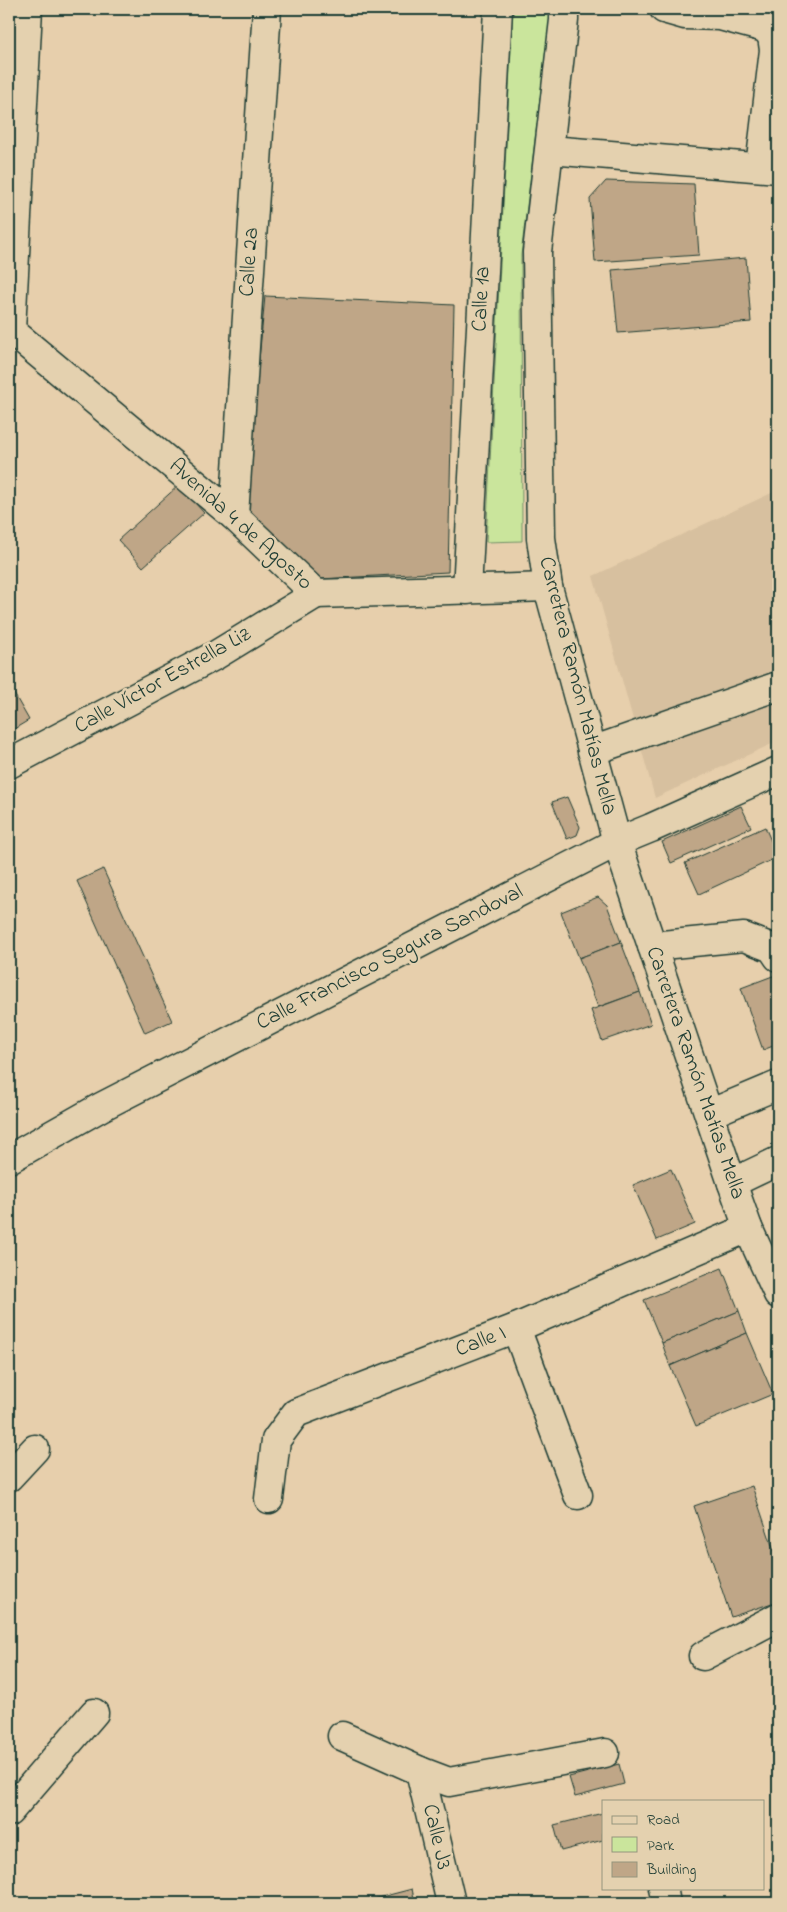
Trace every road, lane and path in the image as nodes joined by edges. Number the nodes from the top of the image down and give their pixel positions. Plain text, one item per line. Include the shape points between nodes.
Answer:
1 (28, 9) edge
2 (267, 9) edge
3 (498, 9) edge
4 (664, 9) edge
5 (566, 12) edge
6 (550, 150) junction
7 (769, 168) edge
8 (10, 329) edge
9 (234, 516) junction
10 (548, 587) junction
11 (467, 590) junction
12 (316, 594) junction
13 (778, 686) edge
14 (592, 751) junction
15 (9, 764) edge
16 (778, 771) edge
17 (616, 842) junction
18 (652, 946) junction
19 (778, 957) edge
20 (778, 1085) edge
21 (709, 1114) junction
22 (9, 1159) edge
23 (778, 1161) edge
24 (732, 1183) junction
25 (748, 1228) junction
26 (778, 1294) edge
27 (516, 1328) junction
28 (36, 1449) dead end
29 (9, 1477) edge
30 (578, 1495) dead end
31 (269, 1499) dead end
32 (778, 1617) edge
33 (703, 1656) dead end
34 (94, 1712) dead end
35 (342, 1736) dead end
36 (605, 1753) dead end
37 (420, 1771) junction
38 (9, 1812) edge
39 (663, 1890) edge
40 (451, 1903) edge
41 (666, 1903) edge

1 - 8 street
2 - 9 street, Calle 2a
3 - 11 street, Calle 1a
4 - 7 street via 685,15 720,16 765,28 772,36
5 - 6 street, Carretera Ramón Matías Mella
6 - 7 street
6 - 10 street, Carretera Ramón Matías Mella via 537,252 540,511
8 - 9 street, Avenida 4 de Agosto
9 - 12 street, Avenida 4 de Agosto
10 - 11 street, Avenida 4 de Agosto
10 - 14 street, Carretera Ramón Matías Mella
11 - 12 street, Avenida 4 de Agosto
12 - 15 street, Calle Víctor Estrella Liz via 216,655
13 - 14 street
14 - 17 street, Carretera Ramón Matías Mella
16 - 17 street, Calle Francisco Segura Sandoval
17 - 18 street, Carretera Ramón Matías Mella
17 - 22 street, Calle Francisco Segura Sandoval via 101,1107
18 - 19 street via 744,938 772,948
18 - 21 street, Carretera Ramón Matías Mella
20 - 21 street
21 - 24 street, Carretera Ramón Matías Mella
23 - 24 street
24 - 25 street, Carretera Ramón Matías Mella
25 - 26 street, Carretera Ramón Matías Mella
25 - 27 street, Calle I
27 - 30 street
27 - 31 street, Calle I via 296,1413 276,1440
28 - 29 street
32 - 33 street
34 - 38 street
35 - 37 street
36 - 37 street via 449,1782
37 - 40 street, Calle J3
39 - 41 street

